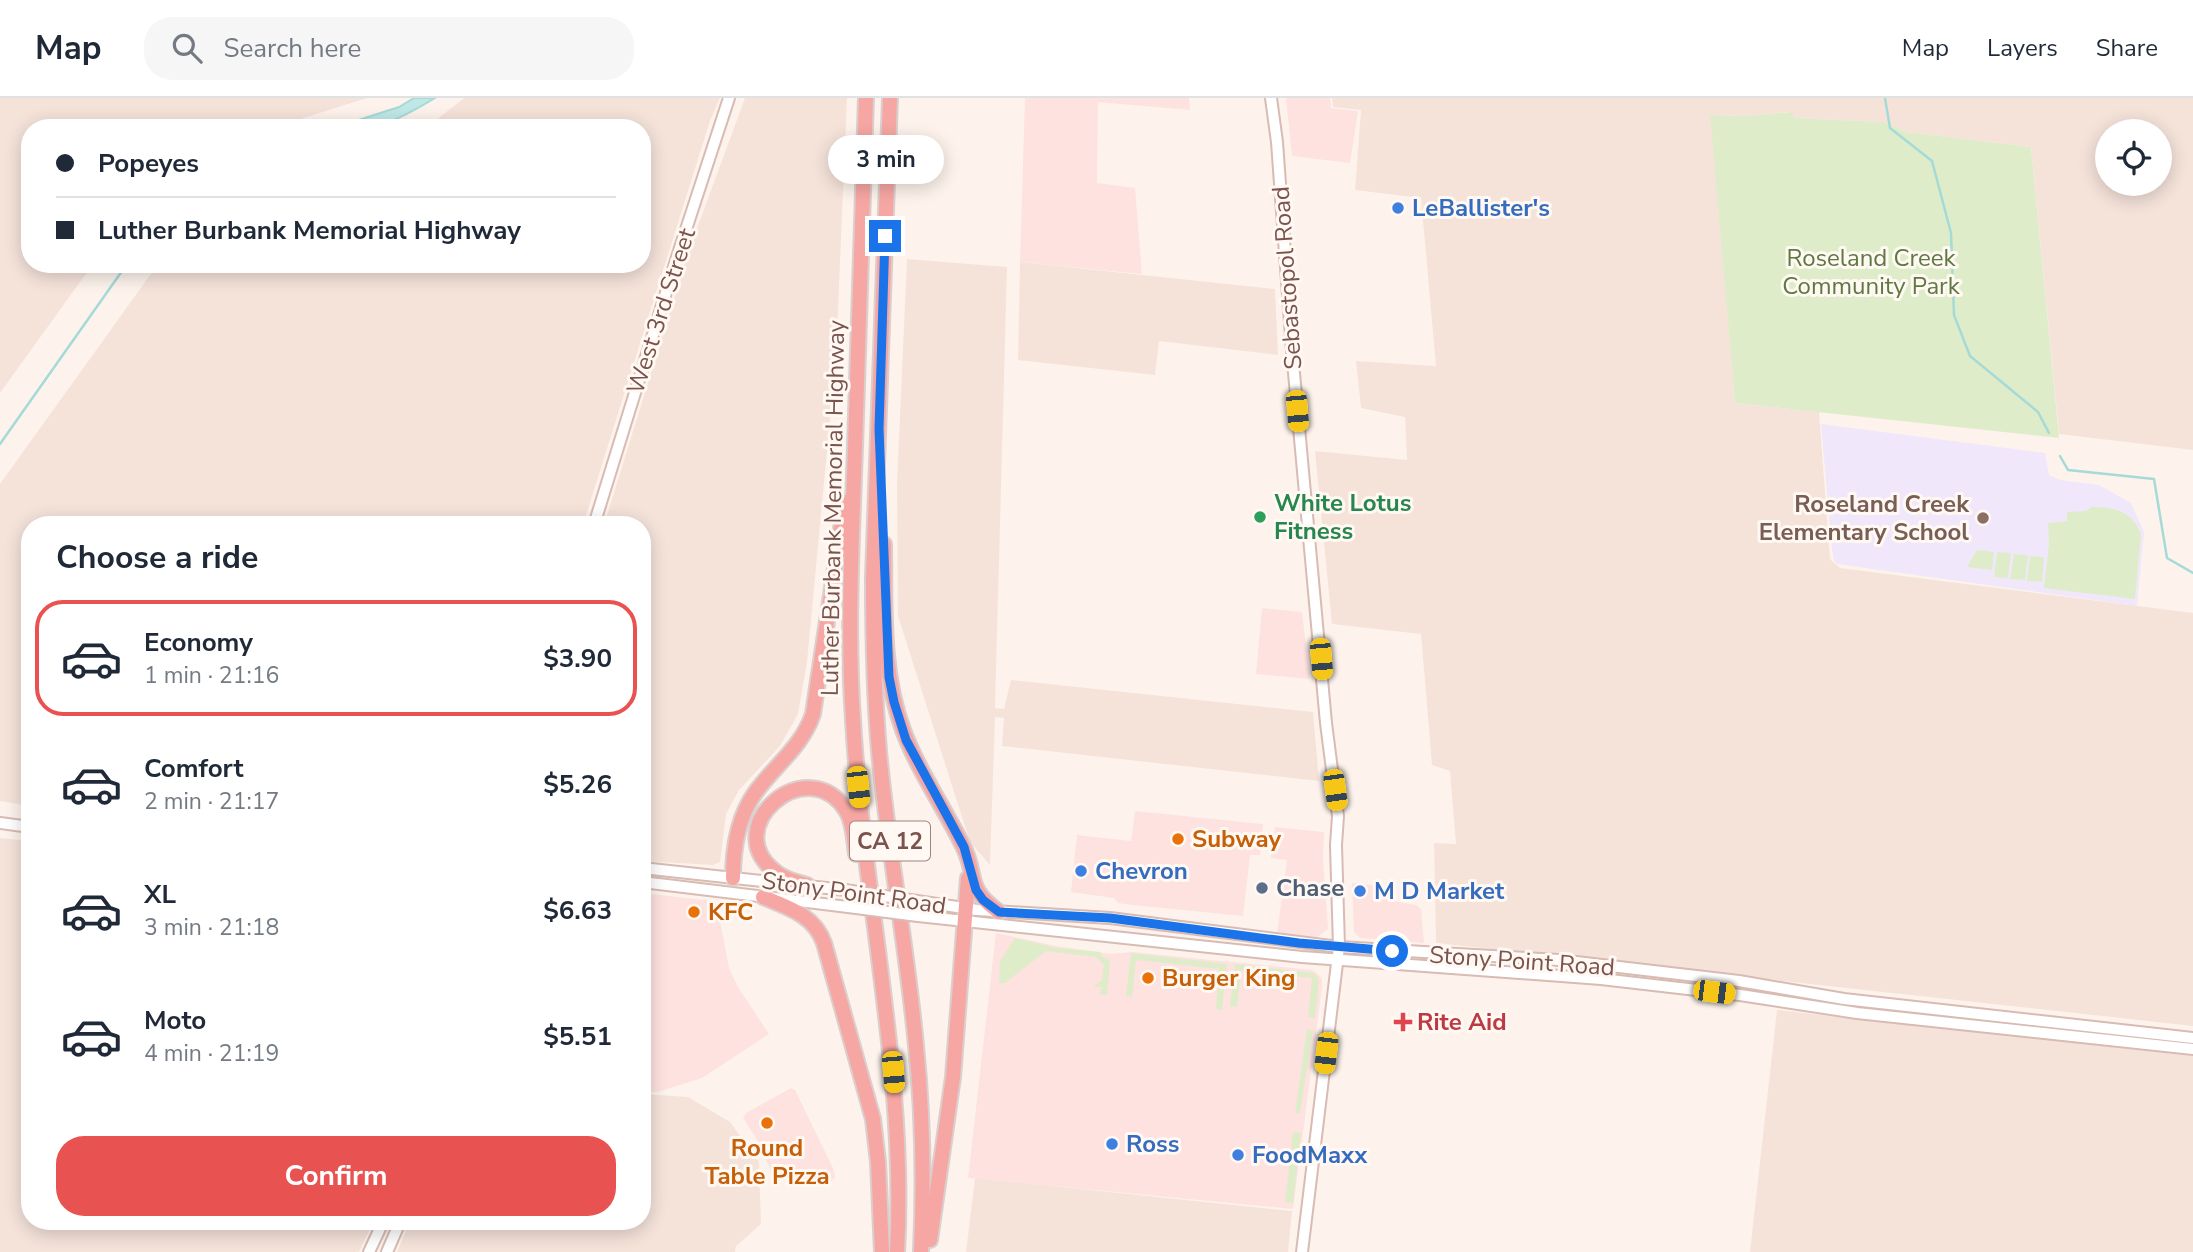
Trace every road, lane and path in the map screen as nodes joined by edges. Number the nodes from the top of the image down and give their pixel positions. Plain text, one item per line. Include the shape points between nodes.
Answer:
1 (729, 98) edge
2 (866, 98) edge
3 (890, 98) edge
4 (1271, 98) edge
5 (879, 429) junction
6 (855, 450) junction
7 (597, 516) edge
8 (949, 822) junction
9 (0, 823) edge
10 (21, 826) edge
11 (651, 869) edge
12 (733, 877) junction
13 (651, 883) edge
14 (807, 885) junction
15 (764, 897) junction
16 (999, 912) junction
17 (966, 914) junction
18 (1339, 947) junction
19 (1474, 957) junction
20 (1338, 960) junction
21 (881, 968) junction
22 (1438, 968) junction
23 (2193, 1038) edge
24 (2193, 1049) edge
25 (379, 1230) edge
26 (397, 1230) edge
27 (369, 1252) edge
28 (387, 1252) edge
29 (882, 1252) edge
30 (897, 1252) edge
31 (921, 1252) edge
32 (928, 1252) edge
33 (1302, 1252) edge

1 - 7 main road, West 3rd Street
2 - 6 highway, Luther Burbank Memorial Highway / CA 12
3 - 5 highway, Luther Burbank Memorial Highway / CA 12
4 - 18 main road, Sebastopol Road via 1338,816
5 - 8 highway via 891,689 911,751
5 - 31 highway, Luther Burbank Memorial Highway / CA 12 via 875,699 918,1058
6 - 12 highway via 813,714 799,743 746,808
6 - 21 highway, Luther Burbank Memorial Highway / CA 12 via 851,693 860,811
8 - 16 highway via 966,852 976,890
8 - 17 highway via 967,868
9 - 10 main road
11 - 12 main road, Stony Point Road
12 - 14 main road, Stony Point Road
13 - 15 main road, Stony Point Road
14 - 17 main road, Stony Point Road, bridge via 917,901
14 - 21 highway via 774,871 758,839 766,809 778,797 799,789 826,794 849,818
15 - 17 main road, Stony Point Road, bridge via 918,916
15 - 29 highway via 805,916 822,938 873,1119
16 - 17 main road, Stony Point Road
16 - 18 main road, Stony Point Road via 1117,919
17 - 20 main road, Stony Point Road
17 - 32 highway via 952,1087
18 - 19 main road, Stony Point Road
18 - 20 main road, Sebastopol Road
19 - 22 main road via 1446,959
19 - 23 main road, Stony Point Road via 1572,962 1739,981 1844,999
20 - 22 main road, Stony Point Road
20 - 33 main road, Sebastopol Road
21 - 30 highway, Luther Burbank Memorial Highway / CA 12 via 897,1119
22 - 24 main road, Stony Point Road via 1601,979
25 - 27 main road
26 - 28 main road

